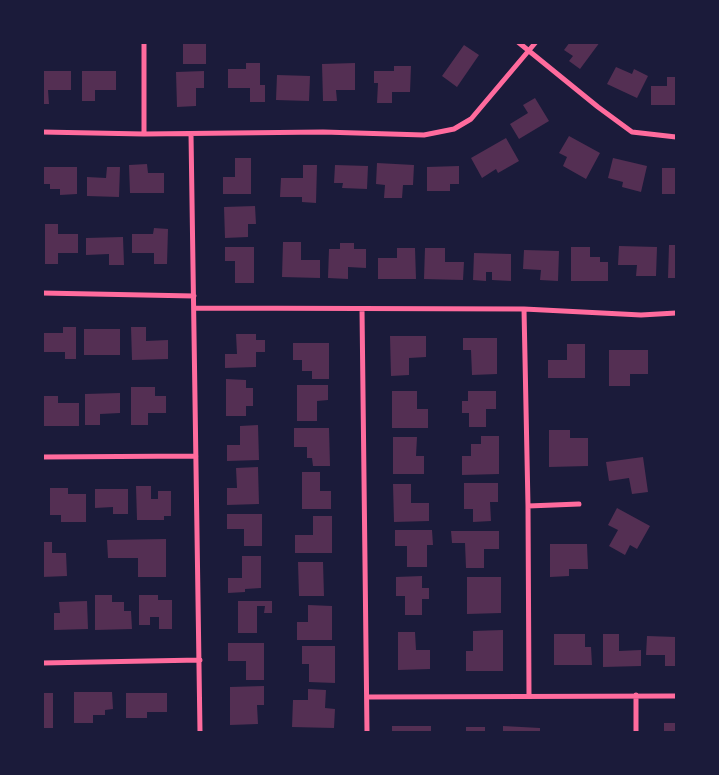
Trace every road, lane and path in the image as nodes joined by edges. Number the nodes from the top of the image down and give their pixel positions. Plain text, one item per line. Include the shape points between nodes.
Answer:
1 (144, 42) edge
2 (518, 42) edge
3 (536, 42) edge
4 (530, 52) junction
5 (42, 132) edge
6 (144, 134) junction
7 (191, 134) junction
8 (676, 137) edge
9 (42, 294) edge
10 (194, 296) junction
11 (194, 308) junction
12 (362, 309) junction
13 (524, 310) junction
14 (676, 313) edge
15 (196, 456) junction
16 (42, 457) edge
17 (579, 504) dead end
18 (528, 506) junction
19 (200, 660) junction
20 (42, 663) edge
21 (529, 695) junction
22 (636, 695) junction
23 (676, 696) edge
24 (367, 697) junction
25 (200, 732) edge
26 (368, 732) edge
27 (636, 732) edge

1 - 6 street
2 - 4 street
3 - 4 street
4 - 7 street via 471,119 454,130 424,135 323,132
4 - 8 street via 632,132
5 - 6 street
6 - 7 street
7 - 10 street
9 - 10 street
10 - 11 street
11 - 12 street
11 - 15 street
12 - 13 street
12 - 24 street
13 - 14 street via 641,315
13 - 18 street
15 - 16 street
15 - 19 street
17 - 18 street
18 - 21 street
19 - 20 street
19 - 25 street
21 - 22 street
21 - 24 street
22 - 23 street
22 - 27 street
24 - 26 street

